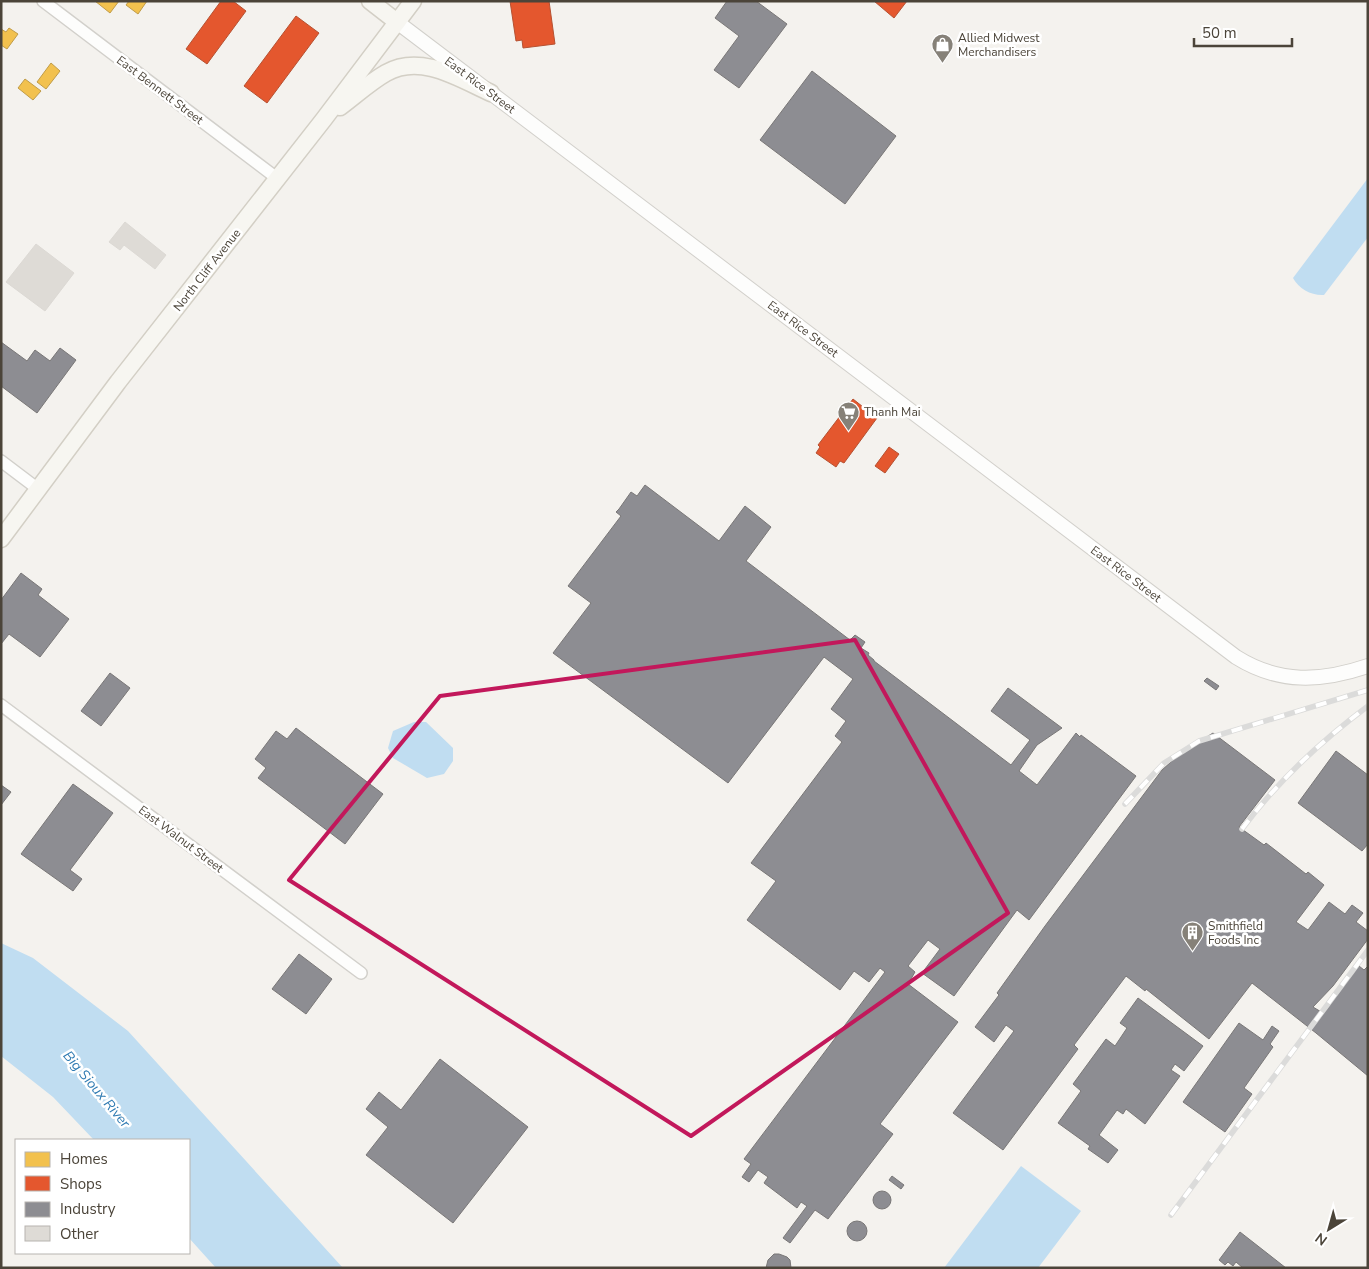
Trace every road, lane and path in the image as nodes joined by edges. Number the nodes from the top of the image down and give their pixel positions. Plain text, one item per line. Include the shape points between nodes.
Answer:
1 (43, 1) edge
2 (370, 1) edge
3 (413, 1) edge
4 (398, 22) junction
5 (491, 93) junction
6 (324, 119) junction
7 (278, 179) junction
8 (1, 461) edge
9 (38, 489) junction
10 (1, 539) edge
11 (1368, 666) edge
12 (1, 705) edge
13 (361, 973) dead end

1 - 7 street, East Bennett Street
2 - 4 main road, East Rice Street
3 - 4 main road, North Cliff Avenue
4 - 5 street, East Rice Street
4 - 6 main road, North Cliff Avenue
5 - 6 main road via 433,68 399,67
5 - 11 street, East Rice Street via 1236,657 1264,672 1308,679
6 - 7 main road, North Cliff Avenue
7 - 9 main road, North Cliff Avenue
8 - 9 street
9 - 10 main road, North Cliff Avenue
12 - 13 street, East Walnut Street

